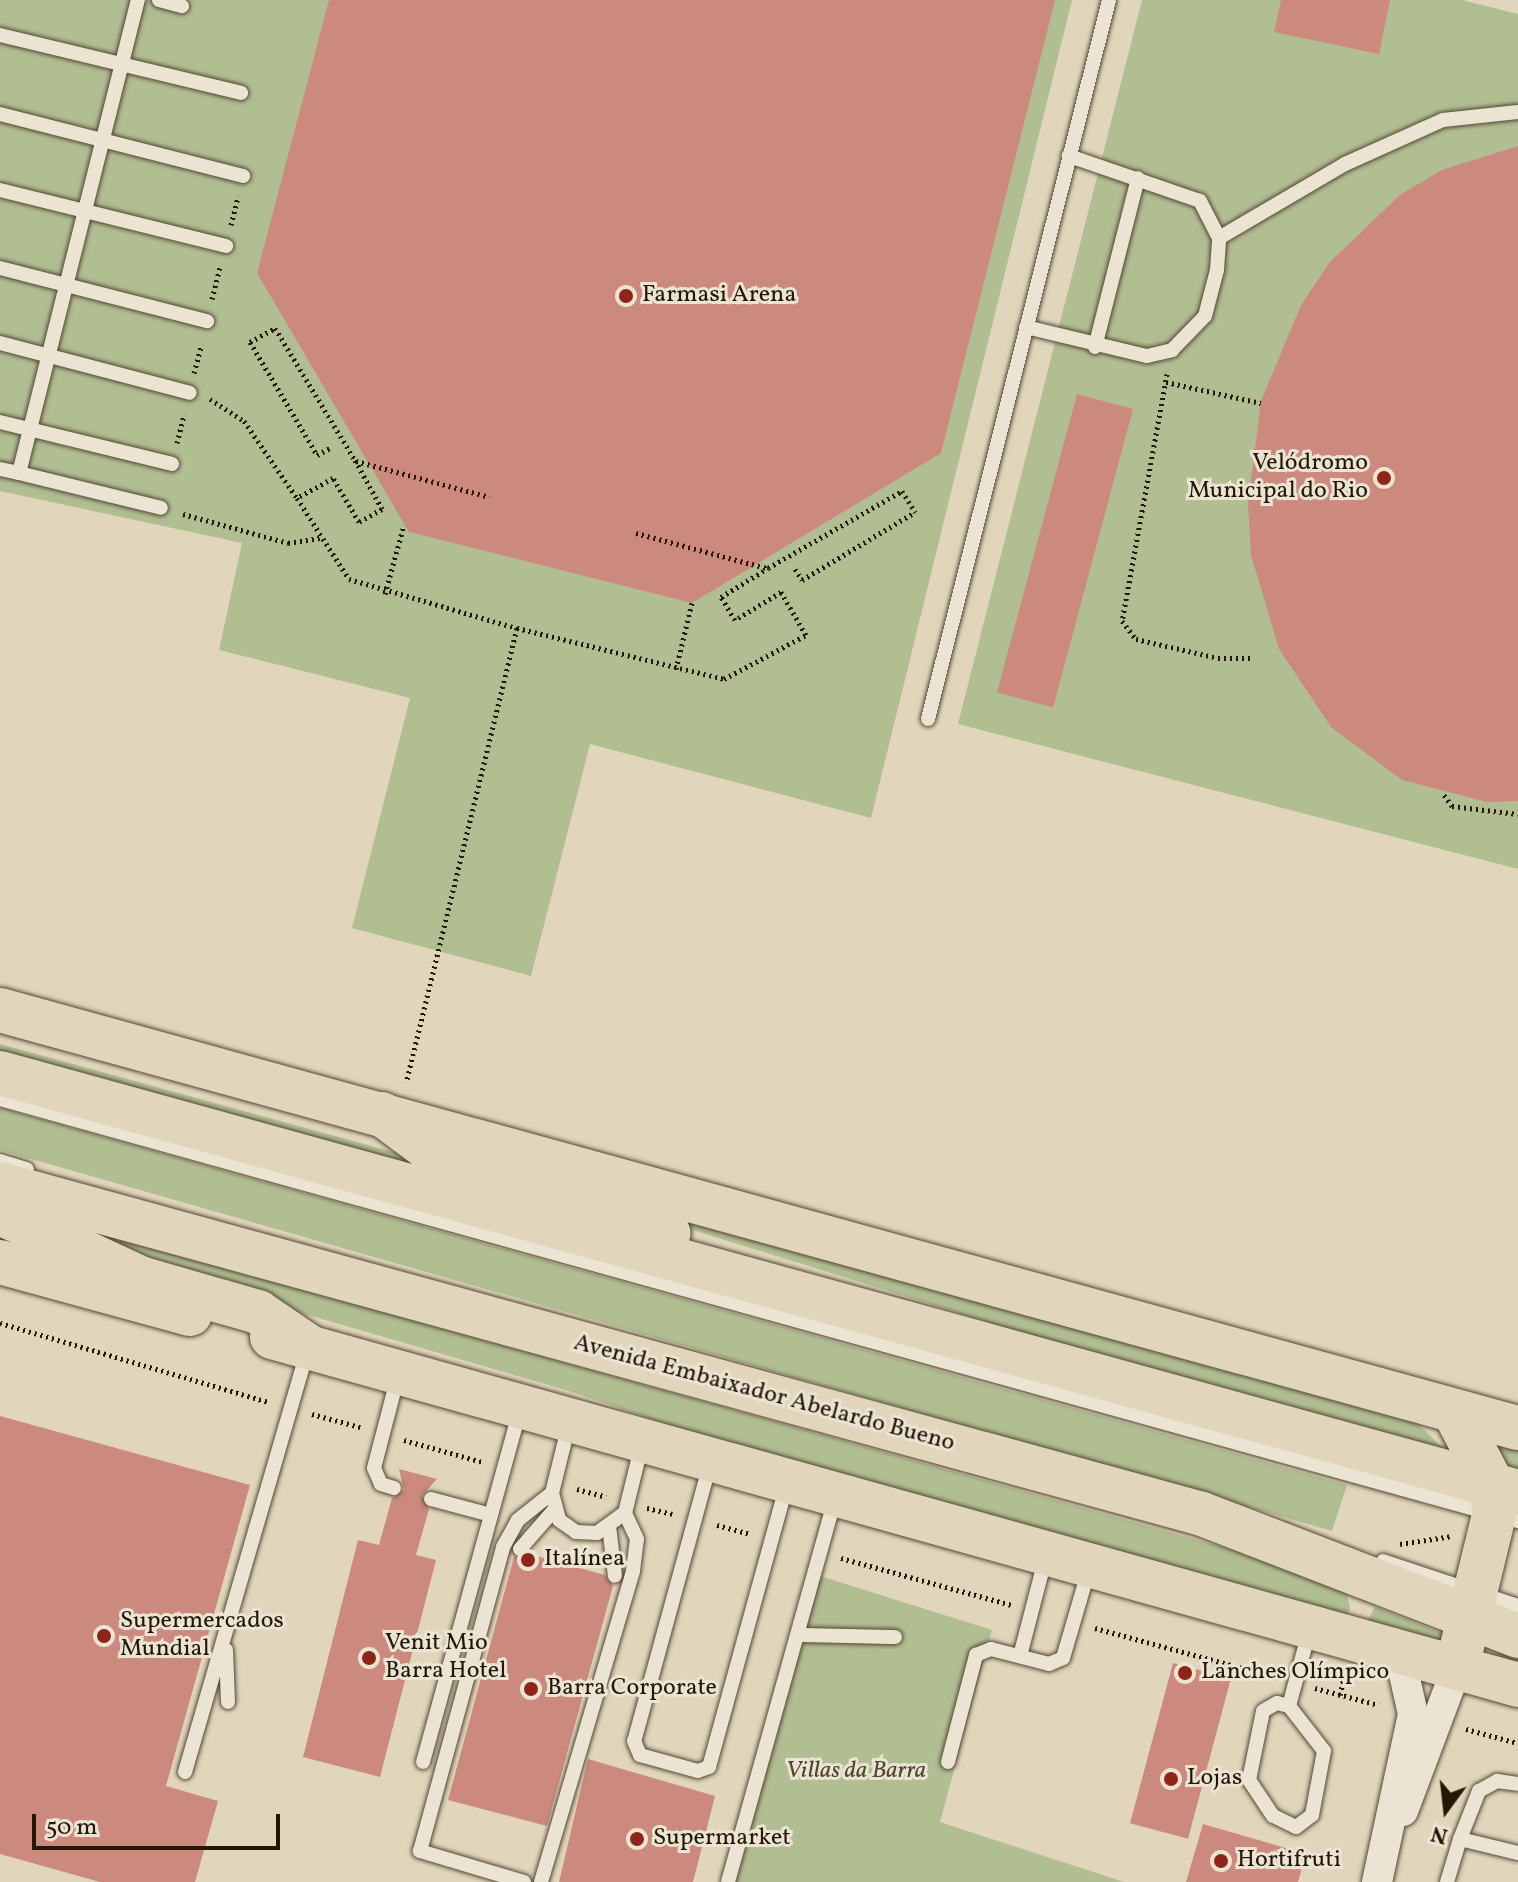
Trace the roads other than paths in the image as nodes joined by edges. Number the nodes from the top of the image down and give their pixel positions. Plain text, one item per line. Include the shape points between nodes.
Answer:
1 (138, 0) edge
2 (159, 0) edge
3 (1109, 0) edge
4 (182, 6) dead end
5 (0, 35) edge
6 (122, 65) junction
7 (241, 93) dead end
8 (1518, 112) edge
9 (0, 114) edge
10 (103, 141) junction
11 (1069, 156) junction
12 (243, 176) dead end
13 (1138, 178) junction
14 (0, 190) edge
15 (85, 211) junction
16 (1219, 238) junction
17 (226, 246) dead end
18 (0, 268) edge
19 (67, 285) junction
20 (207, 321) dead end
21 (1026, 327) junction
22 (0, 343) edge
23 (1095, 347) junction
24 (49, 356) junction
25 (190, 393) road end
26 (0, 422) edge
27 (31, 429) junction
28 (172, 464) dead end
29 (0, 469) edge
30 (19, 473) junction
31 (161, 508) road end
32 (928, 719) dead end
33 (0, 1010) edge
34 (0, 1073) edge
35 (0, 1099) edge
36 (393, 1103) junction
37 (0, 1161) edge
38 (46, 1174) dead end
39 (0, 1184) edge
40 (0, 1213) edge
41 (0, 1262) edge
42 (548, 1315) dead end
43 (308, 1346) junction
44 (1014, 1350) junction
45 (399, 1372) junction
46 (521, 1406) junction
47 (1454, 1411) junction
48 (570, 1420) junction
49 (1518, 1428) edge
50 (643, 1439) junction
51 (712, 1460) junction
52 (788, 1481) junction
53 (394, 1488) dead end
54 (552, 1493) junction
55 (836, 1494) junction
56 (431, 1499) dead end
57 (554, 1510) junction
58 (1498, 1510) edge
59 (625, 1513) junction
60 (491, 1515) junction
61 (609, 1526) junction
62 (1289, 1527) dead end
63 (520, 1549) dead end
64 (1359, 1552) dead end
65 (1047, 1554) junction
66 (1090, 1565) junction
67 (615, 1576) dead end
68 (1488, 1606) edge
69 (1310, 1628) junction
70 (226, 1634) junction
71 (798, 1635) junction
72 (1518, 1636) edge
73 (895, 1637) dead end
74 (1399, 1652) junction
75 (1020, 1656) junction
76 (1457, 1667) junction
77 (1518, 1685) edge
78 (228, 1702) dead end
79 (1289, 1706) junction
80 (423, 1762) dead end
81 (948, 1762) dead end
82 (185, 1772) dead end
83 (1518, 1784) edge
84 (1390, 1838) junction
85 (1460, 1839) junction
86 (1518, 1853) edge
87 (524, 1882) edge
88 (541, 1882) edge
89 (728, 1882) edge
90 (1377, 1882) edge
91 (1447, 1882) edge

1 - 6 lane
2 - 4 lane
3 - 11 lane
5 - 6 lane
6 - 7 lane
6 - 10 lane
8 - 16 lane via 1443,120 1345,164
9 - 10 lane
10 - 12 lane
10 - 15 lane
11 - 13 lane
11 - 21 lane
13 - 16 lane via 1200,201
13 - 23 lane
14 - 15 lane
15 - 17 lane
15 - 19 lane
16 - 23 lane via 1205,316 1172,350 1147,356
18 - 19 lane
19 - 20 lane
19 - 24 lane
21 - 23 lane
21 - 32 lane
22 - 24 lane
24 - 25 lane
24 - 27 lane
26 - 27 lane
27 - 28 lane
27 - 30 lane
29 - 30 lane
30 - 31 lane
33 - 36 main road
34 - 44 main road
35 - 58 lane
36 - 44 main road via 433,1152 673,1234 926,1307
36 - 47 main road
37 - 38 lane
39 - 68 main road, Avenida Embaixador Abelardo Bueno via 1202,1514
40 - 43 main road via 143,1279 258,1312
41 - 43 main road
42 - 62 lane
43 - 45 main road
43 - 70 lane
44 - 58 main road
45 - 46 main road
45 - 53 lane via 374,1468 381,1484
46 - 48 main road
46 - 60 lane
47 - 49 main road
47 - 58 main road
48 - 50 main road
48 - 54 lane
50 - 51 main road
50 - 59 lane
51 - 52 main road
51 - 52 lane via 634,1741 640,1755 698,1771 709,1767
52 - 55 main road
54 - 57 lane
54 - 87 lane via 518,1520 503,1547 420,1851
55 - 65 main road
55 - 71 lane
56 - 60 lane
57 - 61 lane via 576,1532
57 - 63 lane
58 - 68 main road
59 - 61 lane
59 - 88 lane via 637,1539 633,1571
60 - 80 lane
61 - 67 lane
64 - 68 lane
65 - 66 main road
65 - 75 lane
66 - 69 main road
66 - 75 lane via 1063,1658 1049,1664
68 - 72 main road, Avenida Embaixador Abelardo Bueno
68 - 76 main road
69 - 74 main road
69 - 79 lane
70 - 78 lane
70 - 82 lane
71 - 73 lane
71 - 89 lane
74 - 76 main road
74 - 84 street via 1413,1714
75 - 81 lane via 991,1649 976,1655
76 - 77 main road
76 - 84 street via 1430,1751
79 - 79 lane via 1263,1711 1249,1780 1273,1816 1296,1827 1312,1815 1324,1751
83 - 85 lane via 1497,1781 1479,1791
84 - 90 street
85 - 86 lane
85 - 91 lane

